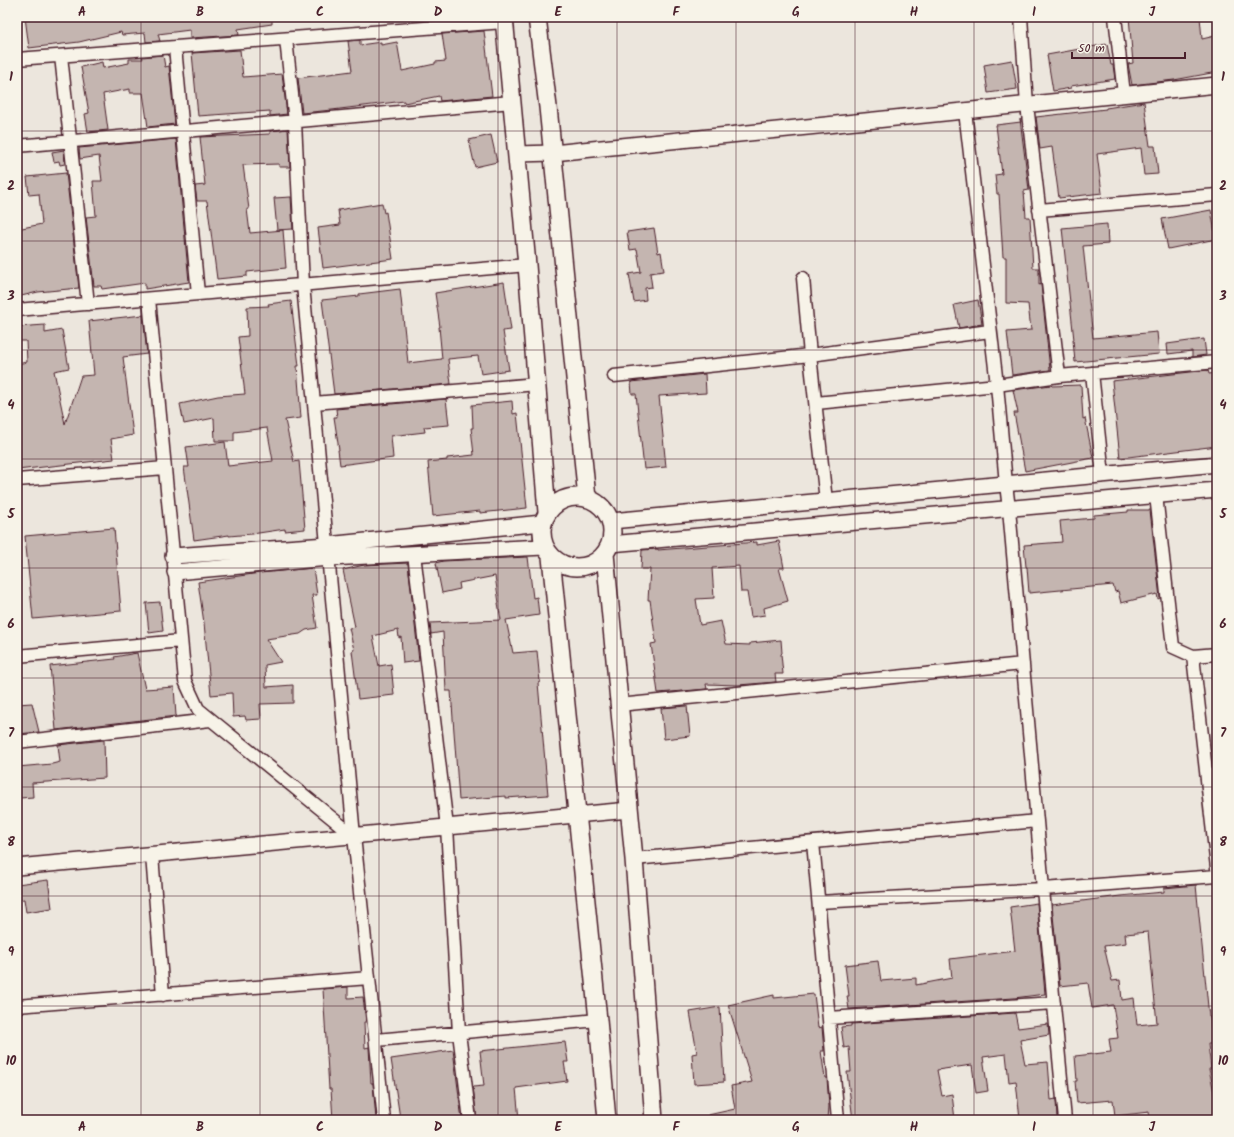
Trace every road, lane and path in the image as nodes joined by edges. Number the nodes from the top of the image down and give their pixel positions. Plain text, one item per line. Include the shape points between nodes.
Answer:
1 (537, 17) edge
2 (1021, 17) edge
3 (1115, 17) edge
4 (504, 20) edge
5 (286, 39) junction
6 (175, 47) junction
7 (61, 56) junction
8 (17, 59) edge
9 (1217, 85) edge
10 (1124, 94) junction
11 (512, 102) junction
12 (1027, 105) junction
13 (965, 111) junction
14 (295, 122) junction
15 (182, 132) junction
16 (70, 142) junction
17 (17, 146) edge
18 (553, 153) junction
19 (517, 154) junction
20 (1217, 195) edge
21 (1039, 210) junction
22 (528, 265) junction
23 (803, 278) dead end
24 (303, 285) junction
25 (198, 294) junction
26 (149, 298) junction
27 (88, 304) junction
28 (17, 310) edge
29 (990, 331) junction
30 (810, 355) junction
31 (1217, 362) edge
32 (1092, 373) junction
33 (614, 376) dead end
34 (1058, 376) junction
35 (537, 384) junction
36 (997, 385) junction
37 (314, 403) junction
38 (816, 403) junction
39 (1217, 464) edge
40 (165, 468) junction
41 (1103, 475) junction
42 (17, 480) edge
43 (1006, 484) junction
44 (1217, 490) edge
45 (1156, 495) junction
46 (587, 498) junction
47 (826, 501) junction
48 (1009, 508) junction
49 (545, 518) junction
50 (611, 521) junction
51 (607, 549) junction
52 (328, 552) junction
53 (548, 552) junction
54 (414, 554) junction
55 (173, 556) junction
56 (175, 572) junction
57 (181, 641) junction
58 (1217, 654) edge
59 (17, 656) edge
60 (1193, 656) junction
61 (1023, 664) junction
62 (619, 705) junction
63 (210, 720) junction
64 (17, 742) edge
65 (629, 810) junction
66 (578, 815) junction
67 (1037, 821) junction
68 (447, 827) junction
69 (354, 836) junction
70 (813, 842) junction
71 (152, 855) junction
72 (634, 859) junction
73 (17, 867) edge
74 (1217, 868) edge
75 (1217, 876) edge
76 (1043, 889) junction
77 (819, 902) junction
78 (369, 978) junction
79 (163, 995) junction
80 (1054, 1003) junction
81 (17, 1006) edge
82 (829, 1018) junction
83 (598, 1020) junction
84 (459, 1032) junction
85 (376, 1040) junction
86 (384, 1120) edge
87 (470, 1120) edge
88 (607, 1120) edge
89 (654, 1120) edge
90 (838, 1120) edge
91 (1064, 1120) edge

1 - 18 main road
2 - 12 street
3 - 10 street
4 - 5 street
4 - 11 main road
5 - 6 street
5 - 14 street
6 - 7 street
6 - 15 street
7 - 8 street
7 - 16 street
9 - 10 street
10 - 12 street
11 - 14 street
11 - 19 main road
12 - 13 street
12 - 21 street
13 - 18 street
13 - 29 street
14 - 15 street
14 - 24 street
15 - 16 street
15 - 25 street
16 - 17 street
16 - 27 street
18 - 19 street
18 - 46 main road
19 - 22 main road
20 - 21 street
21 - 34 street
22 - 24 street
22 - 35 main road
23 - 30 street
24 - 25 street
24 - 37 street
25 - 26 street
26 - 27 street
26 - 40 street
27 - 28 street
29 - 30 street
29 - 36 street
30 - 33 street
30 - 38 street
31 - 32 street
32 - 34 street
32 - 41 street
34 - 36 street
35 - 37 street
35 - 49 main road
36 - 38 street
36 - 43 street
37 - 52 street
38 - 47 street
39 - 41 street
40 - 42 street
40 - 55 street
41 - 43 street
43 - 47 street
43 - 48 street
44 - 45 street
45 - 48 street
45 - 60 street via 1173,647
46 - 49 main road via 565,498 555,504
46 - 50 main road via 598,503
47 - 50 street
48 - 51 street
48 - 61 street
49 - 52 street
49 - 53 main road via 541,535
50 - 51 main road via 612,532
51 - 53 main road via 596,562 579,567 561,564
51 - 62 main road
52 - 54 street
52 - 55 street
52 - 56 street
52 - 69 street
53 - 54 street
53 - 66 main road
54 - 68 street
55 - 56 street
56 - 57 street
57 - 59 street
57 - 63 street via 185,681 198,710
58 - 60 street
60 - 74 street
61 - 62 street
61 - 67 street
62 - 65 main road
63 - 64 street
63 - 69 street
65 - 66 street
65 - 72 main road
66 - 68 street
66 - 83 main road
67 - 70 street
67 - 76 street
68 - 69 street
68 - 84 street
69 - 71 street
69 - 78 street
70 - 72 street
70 - 77 street
71 - 73 street
71 - 79 street
72 - 89 main road
75 - 76 street
76 - 77 street
76 - 80 street
77 - 82 street
78 - 79 street
78 - 85 street
79 - 81 street
80 - 82 street
80 - 91 street
82 - 90 street
83 - 84 street
83 - 88 main road
84 - 85 street
84 - 87 street
85 - 86 street

